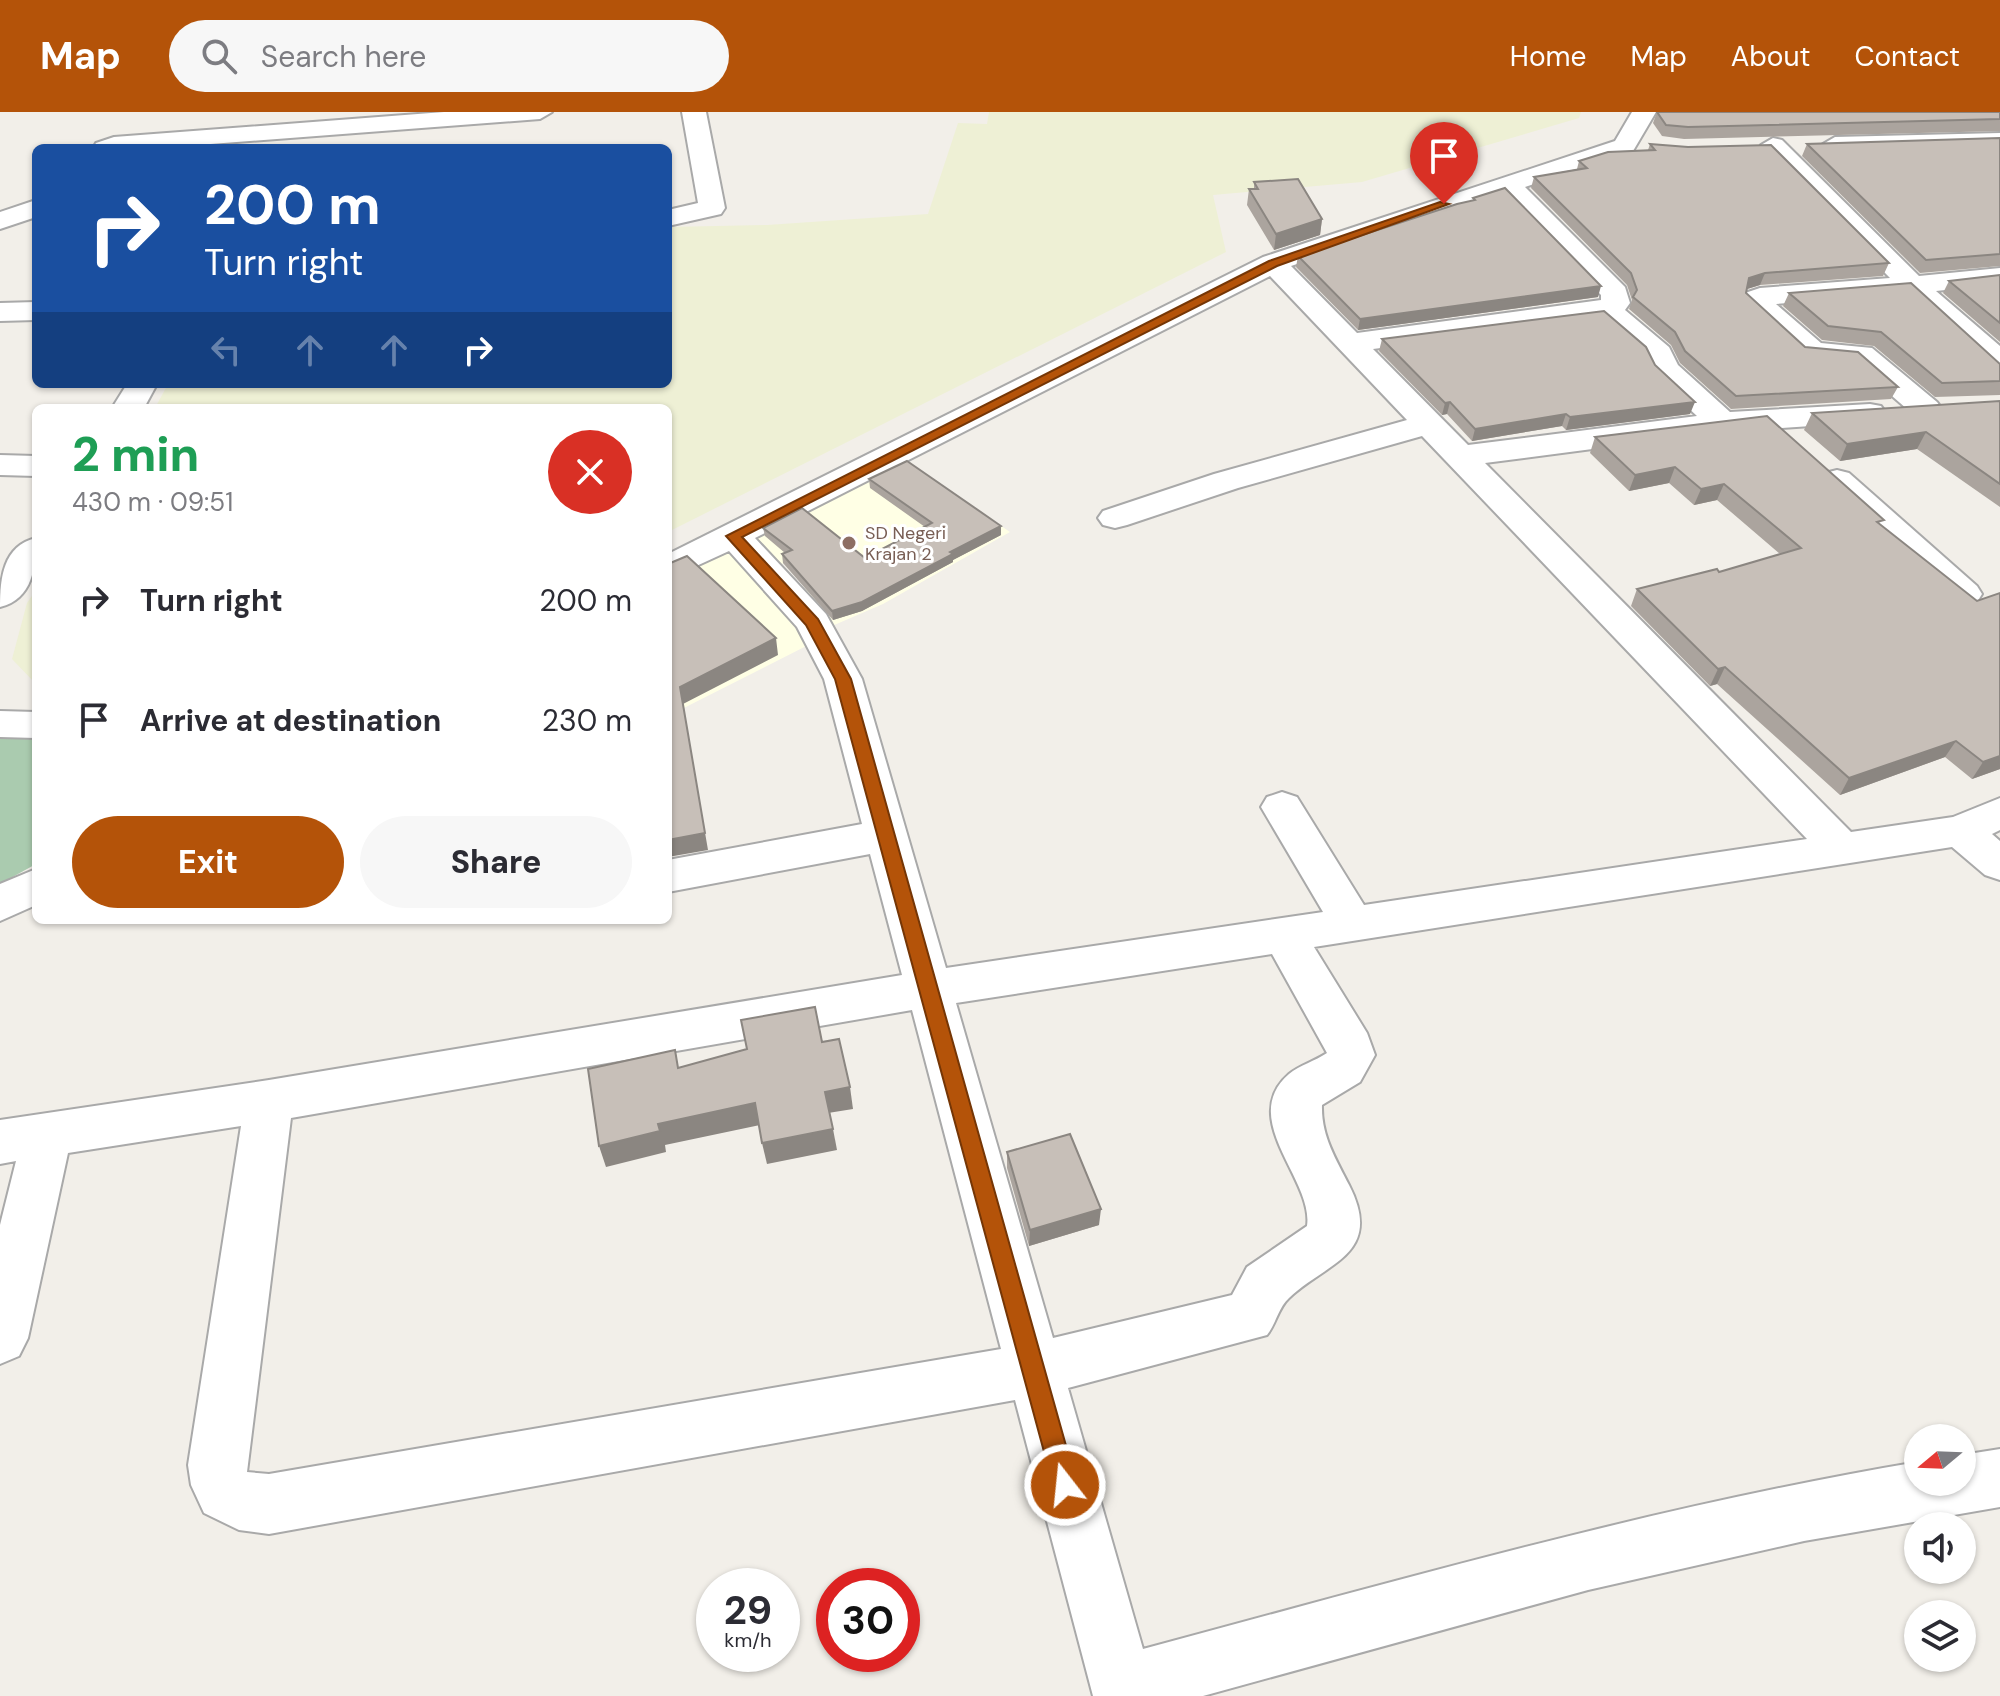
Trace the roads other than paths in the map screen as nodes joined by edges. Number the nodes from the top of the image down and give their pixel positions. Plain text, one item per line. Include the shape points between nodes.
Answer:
1 (540, 112) edge
2 (694, 112) edge
3 (1644, 112) edge
4 (296, 140) edge
5 (2000, 140) edge
6 (200, 144) edge
7 (1773, 145) junction
8 (1744, 146) edge
9 (1510, 187) junction
10 (32, 209) edge
11 (672, 217) edge
12 (0, 221) edge
13 (1273, 263) junction
14 (2000, 276) edge
15 (1912, 285) junction
16 (1607, 310) junction
17 (32, 311) edge
18 (0, 312) edge
19 (2000, 328) edge
20 (1967, 332) junction
21 (1348, 343) junction
22 (2000, 362) edge
23 (1770, 420) junction
24 (1722, 422) junction
25 (1428, 424) junction
26 (1460, 456) junction
27 (0, 465) edge
28 (32, 466) edge
29 (1115, 518) dead end
30 (734, 536) junction
31 (32, 553) edge
32 (672, 566) edge
33 (1964, 594) edge
34 (0, 596) edge
35 (0, 724) edge
36 (32, 725) edge
37 (1282, 807) dead end
38 (2000, 813) edge
39 (1960, 831) junction
40 (888, 835) junction
41 (1841, 848) junction
42 (2000, 864) edge
43 (672, 875) edge
44 (32, 887) edge
45 (0, 904) edge
46 (1352, 923) junction
47 (1283, 934) junction
48 (929, 989) junction
49 (269, 1101) junction
50 (24, 1139) edge
51 (0, 1338) edge
52 (1032, 1370) junction
53 (2000, 1478) edge
54 (1124, 1691) edge

1 - 4 street
2 - 11 street via 712,208
3 - 9 street via 1640,144
4 - 6 street
5 - 7 street
7 - 8 street
7 - 15 street
9 - 13 street via 1422,211
9 - 16 street via 1615,293 1618,298
10 - 12 street
13 - 21 street
13 - 30 street
14 - 15 street
15 - 20 street
15 - 23 street via 1755,299 1809,350 1861,354 1940,408
16 - 21 street
16 - 24 street via 1658,353 1664,369
17 - 18 street
19 - 20 street
20 - 22 street
21 - 25 street
23 - 24 street
23 - 33 street
24 - 26 street
25 - 26 street
25 - 29 street
26 - 41 street
27 - 28 street
30 - 32 street
30 - 40 street via 825,642 843,679
31 - 34 street
35 - 36 street
37 - 46 street
38 - 39 street
39 - 41 street
39 - 42 street
40 - 43 street
40 - 48 street
41 - 46 street
44 - 45 street
46 - 47 street
47 - 48 street
47 - 52 street via 1353,1053 1349,1065 1311,1084 1297,1110 1298,1127 1335,1216 1327,1241 1268,1283 1248,1317
48 - 49 street
48 - 52 street
49 - 50 street
49 - 52 street via 217,1465 217,1481 227,1497 243,1503 269,1504
50 - 51 street
52 - 54 street
53 - 54 street via 1804,1511 1588,1560

